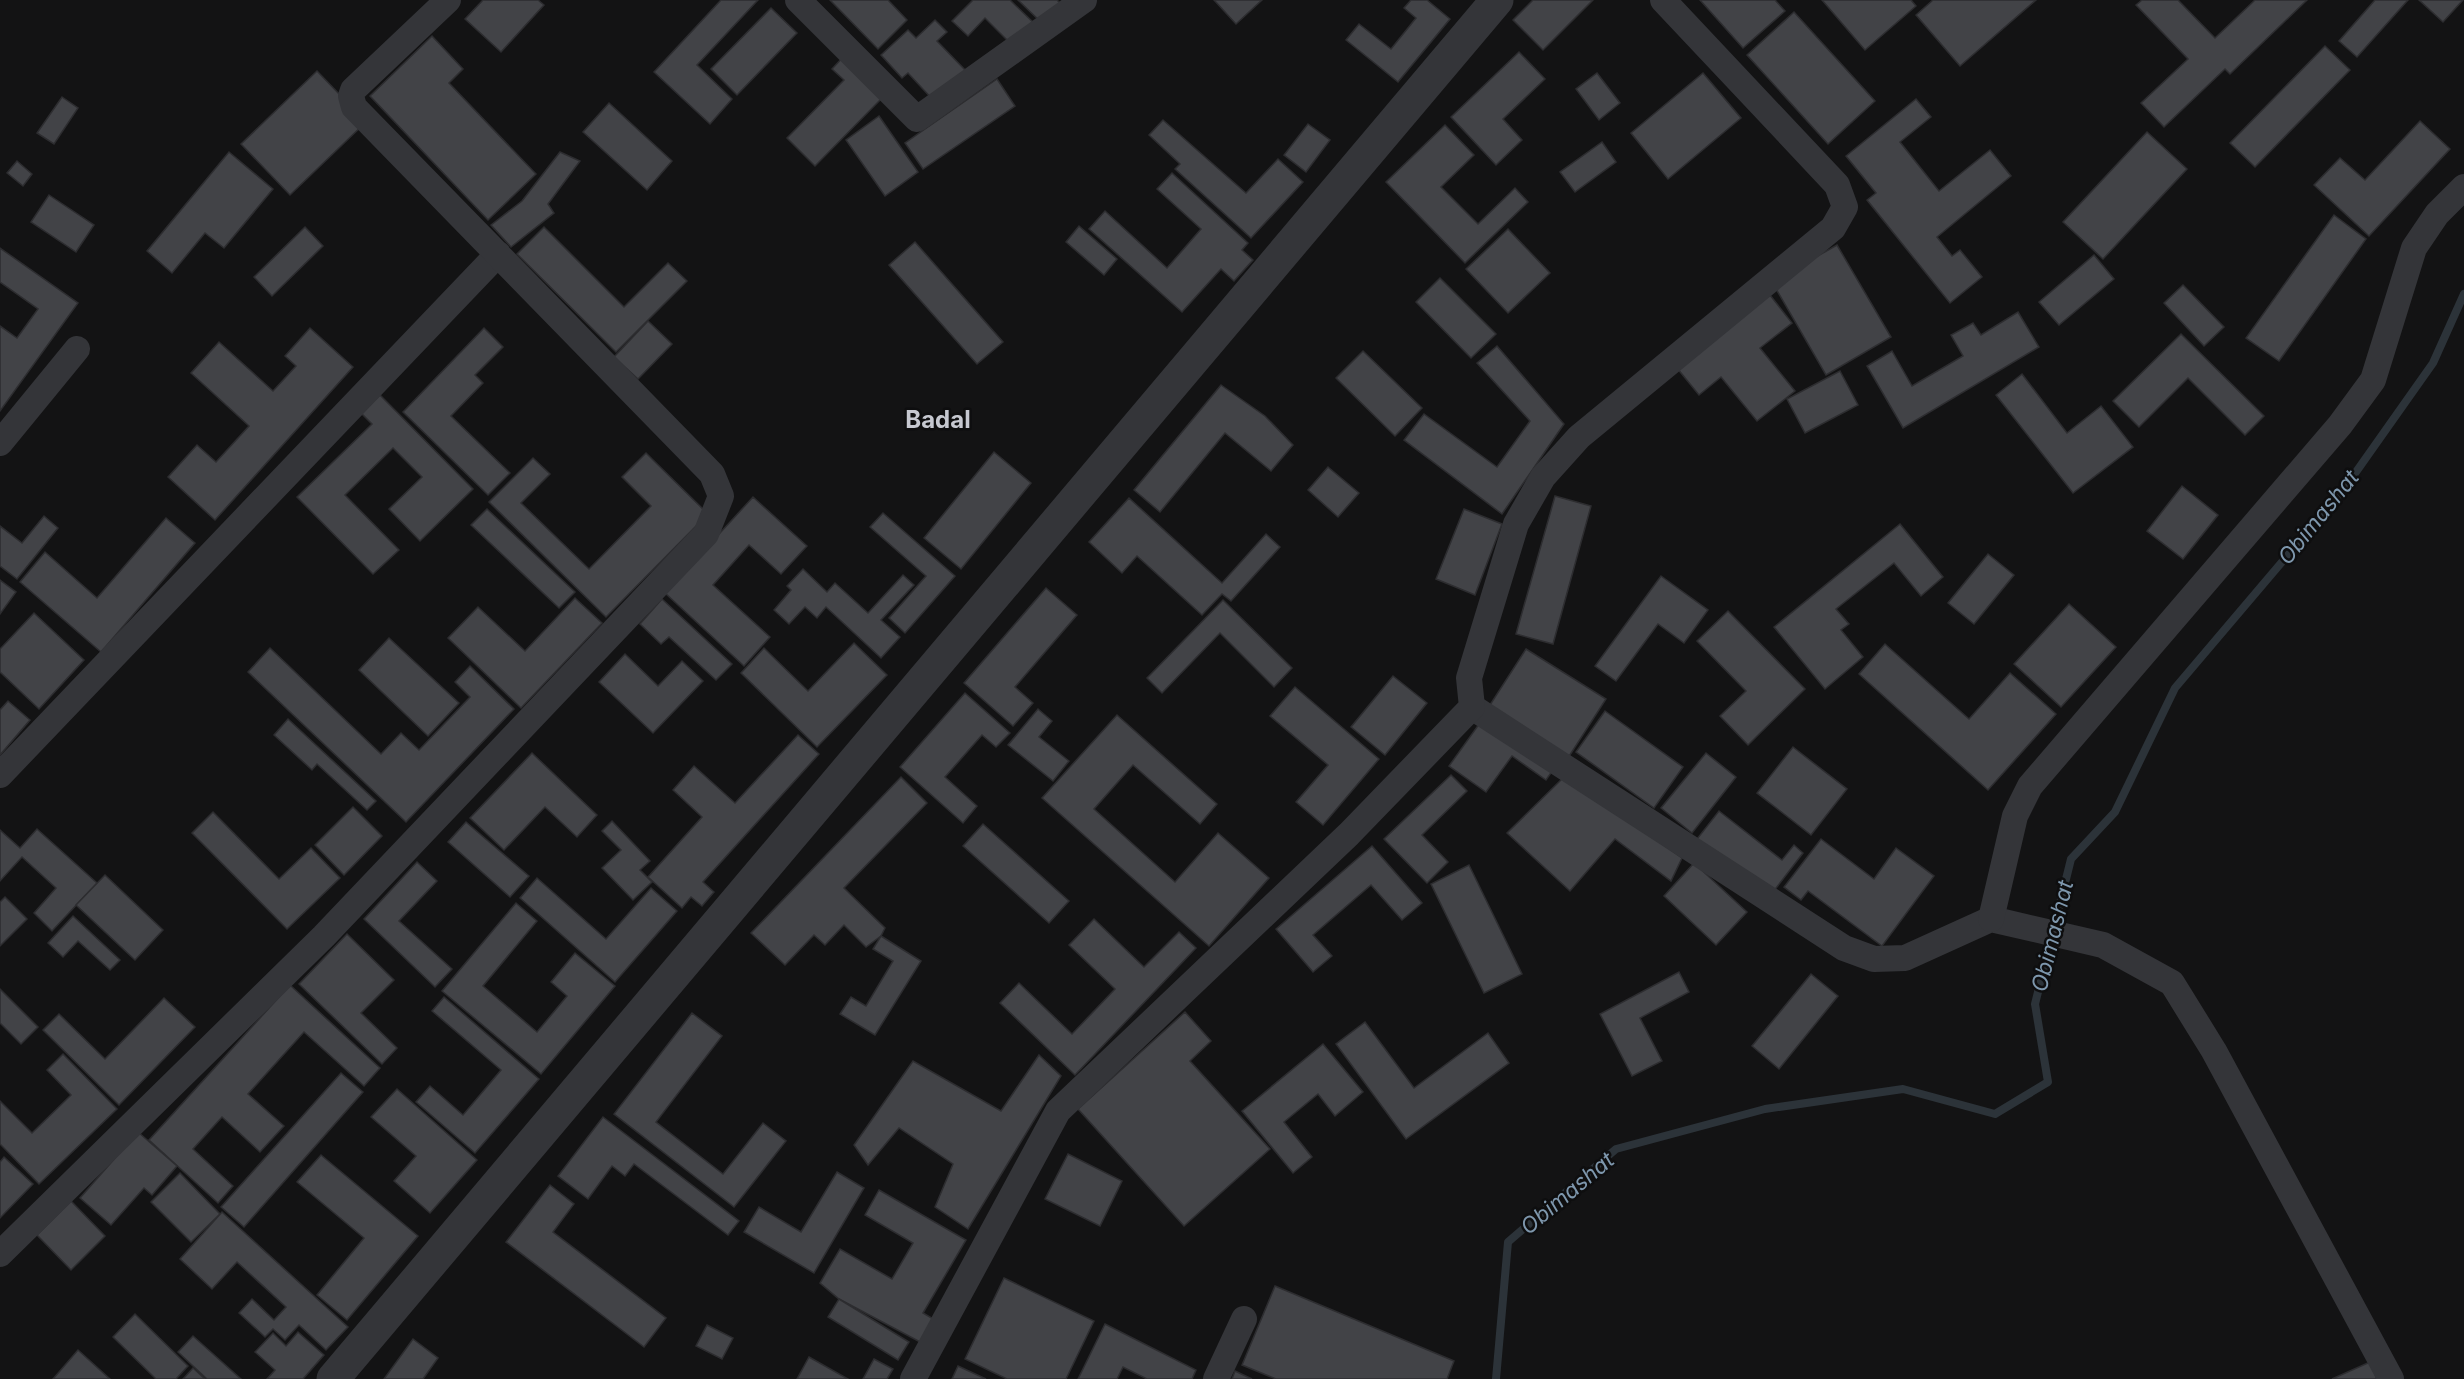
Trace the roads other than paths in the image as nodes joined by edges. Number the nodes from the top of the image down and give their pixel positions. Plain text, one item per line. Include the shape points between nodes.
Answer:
1 (448, 0) edge
2 (798, 0) edge
3 (1084, 0) edge
4 (1497, 0) edge
5 (1663, 0) edge
6 (2464, 187) edge
7 (498, 254) junction
8 (76, 349) dead end
9 (0, 443) edge
10 (1472, 707) junction
11 (0, 774) edge
12 (1991, 919) junction
13 (0, 1254) edge
14 (1244, 1319) dead end
15 (333, 1379) edge
16 (913, 1379) edge
17 (1216, 1379) edge
18 (2391, 1379) edge

1 - 7 street via 358,84 351,96 354,107
2 - 3 street via 917,119
4 - 15 street
5 - 10 street via 1837,185 1845,207 1833,228 1579,438 1543,477 1516,524 1470,678
6 - 12 street via 2437,214 2414,248 2373,380 2340,425 2030,786 2015,816
7 - 11 street
7 - 13 street via 712,474 721,496 706,534 324,936
8 - 9 street
10 - 12 street via 1844,948 1874,960 1905,958
10 - 16 street via 1349,834 1058,1111
12 - 18 street via 2103,945 2172,983 2214,1051
14 - 17 street

